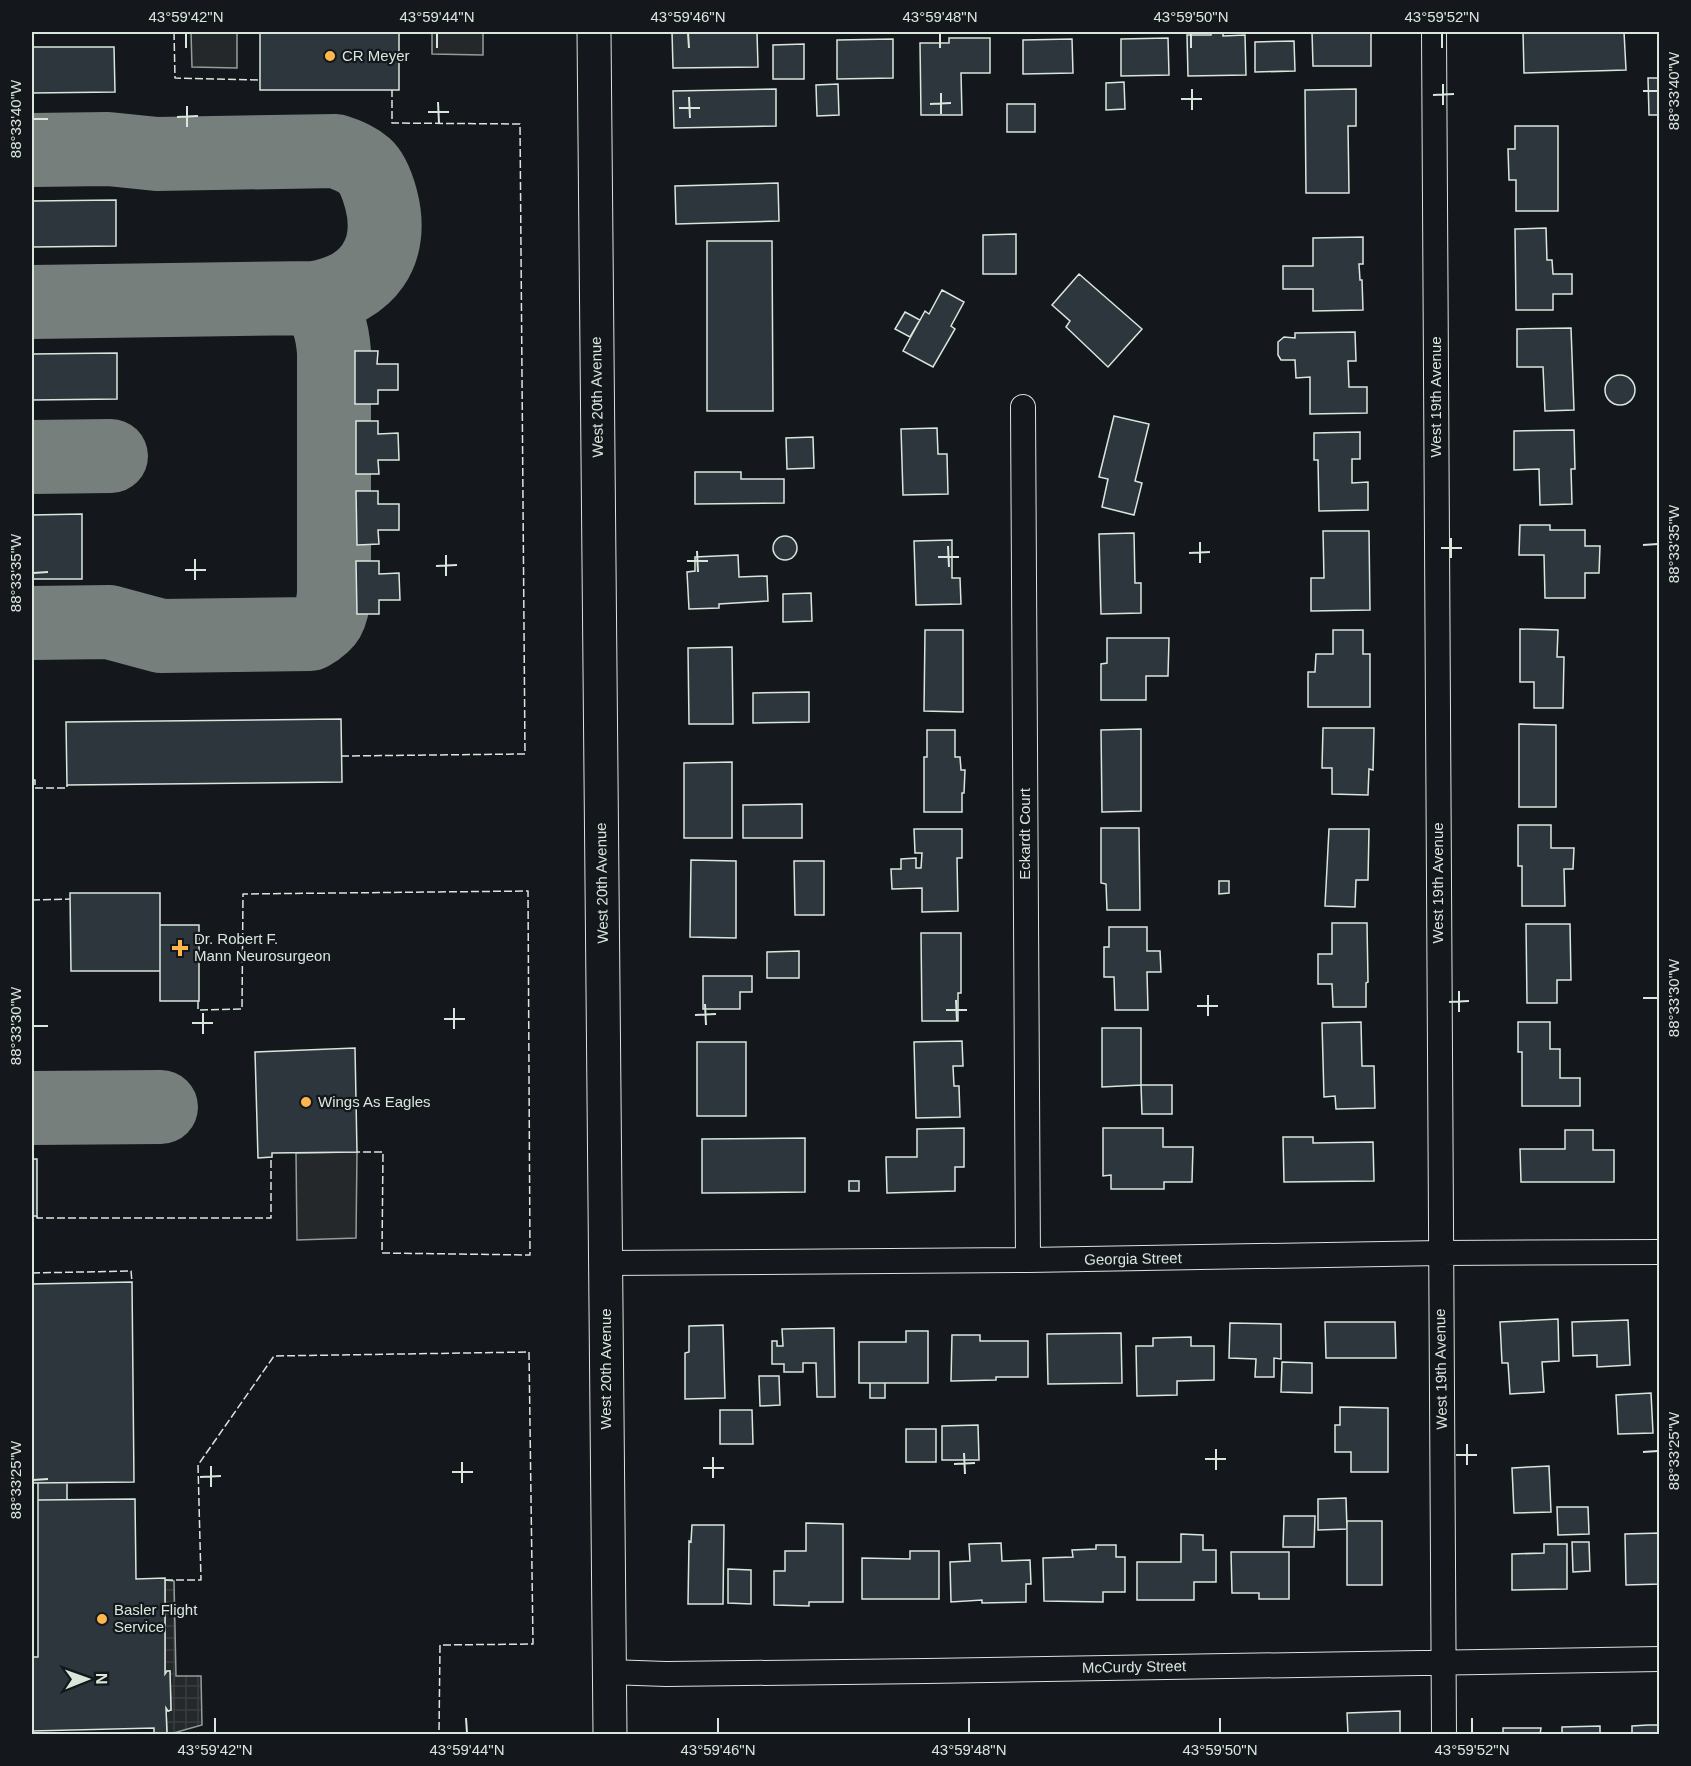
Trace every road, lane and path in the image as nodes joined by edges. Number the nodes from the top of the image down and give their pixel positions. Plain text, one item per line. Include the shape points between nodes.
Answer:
1 (594, 32) edge
2 (1434, 32) edge
3 (1023, 407) dead end
4 (1659, 1252) edge
5 (1440, 1253) junction
6 (1028, 1260) junction
7 (606, 1263) junction
8 (1659, 1659) edge
9 (1444, 1662) junction
10 (609, 1672) junction
11 (610, 1734) edge
12 (1444, 1734) edge

1 - 7 main road, West 20th Avenue
2 - 5 street, West 19th Avenue
3 - 6 street, Eckardt Court
4 - 5 street, Georgia Street
5 - 6 street, Georgia Street
5 - 9 street, West 19th Avenue
6 - 7 street, Georgia Street
7 - 10 main road, West 20th Avenue
8 - 9 street, McCurdy Street
9 - 10 street, McCurdy Street
9 - 12 street, West 19th Avenue
10 - 11 main road, West 20th Avenue

